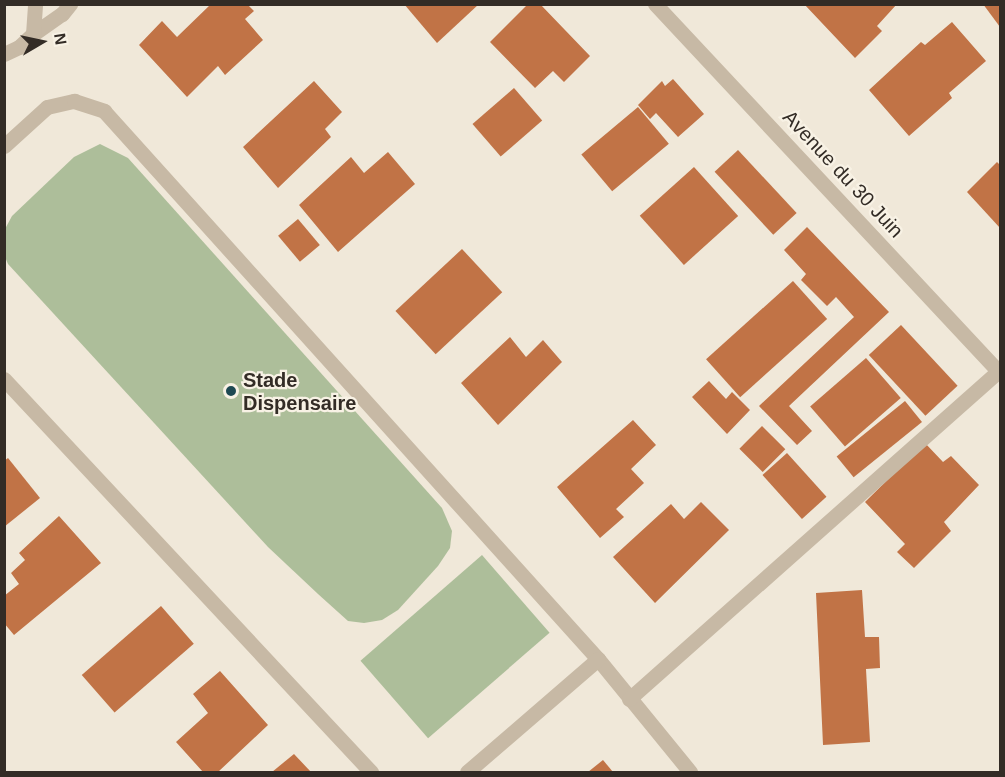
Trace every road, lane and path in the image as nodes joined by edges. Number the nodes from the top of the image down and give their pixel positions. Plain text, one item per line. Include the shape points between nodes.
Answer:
1 (35, 4) edge
2 (70, 4) edge
3 (655, 4) edge
4 (33, 34) junction
5 (4, 54) edge
6 (4, 146) edge
7 (1000, 372) edge
8 (4, 379) edge
9 (598, 660) junction
10 (629, 699) junction
11 (371, 772) edge
12 (467, 772) edge
13 (690, 772) edge

1 - 4 street
2 - 4 street
3 - 7 street, Avenue du 30 Juin
4 - 5 street
6 - 9 street via 47,107 74,101 104,111
7 - 10 street
8 - 11 street
9 - 10 street
9 - 12 street
10 - 13 street

